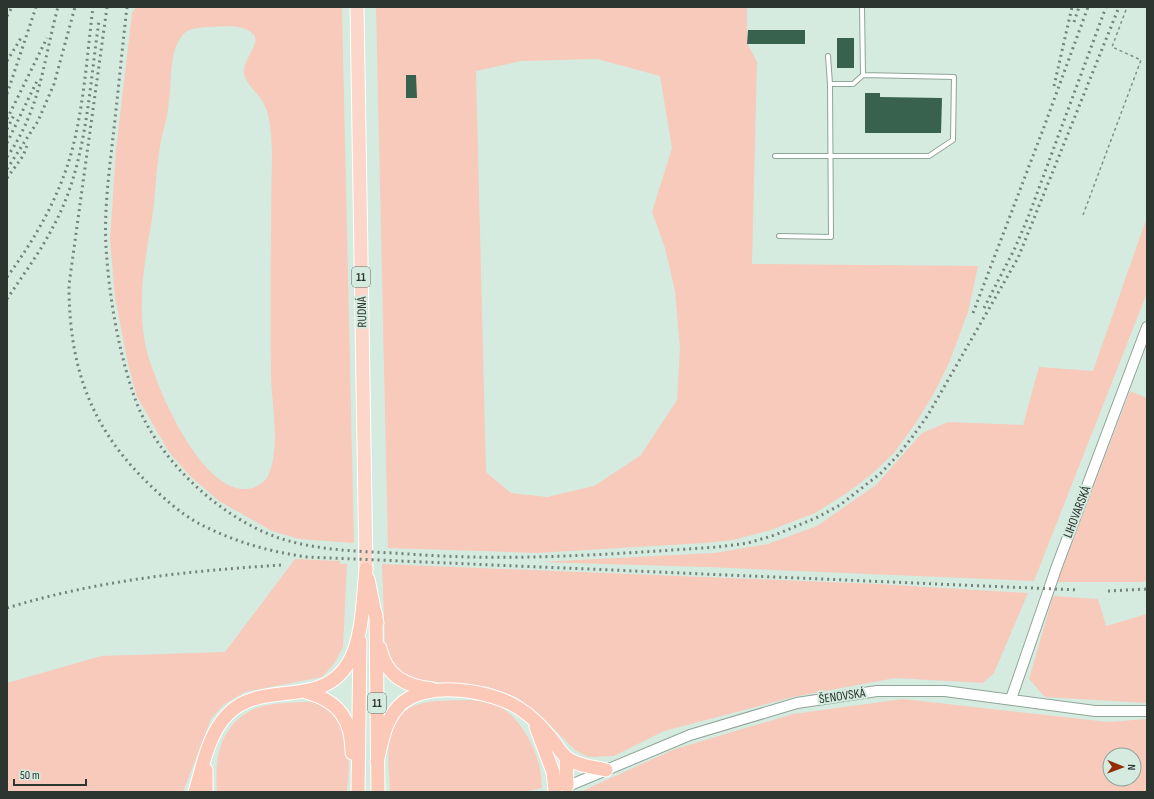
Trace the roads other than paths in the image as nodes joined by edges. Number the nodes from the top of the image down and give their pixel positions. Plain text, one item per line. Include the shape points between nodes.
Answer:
1 (357, 7) edge
2 (862, 7) edge
3 (828, 56) dead end
4 (863, 75) junction
5 (830, 84) junction
6 (775, 156) dead end
7 (830, 156) junction
8 (778, 236) dead end
9 (1147, 327) edge
10 (366, 569) junction
11 (376, 615) junction
12 (360, 616) junction
13 (446, 691) junction
14 (306, 692) junction
15 (1011, 698) junction
16 (1147, 711) edge
17 (533, 720) junction
18 (205, 756) junction
19 (566, 757) junction
20 (377, 762) junction
21 (606, 770) junction
22 (558, 790) edge
23 (195, 792) edge
24 (206, 792) edge
25 (357, 792) edge
26 (378, 792) edge

1 - 10 main road, RUDNÁ / 11
2 - 4 lane
3 - 5 lane
4 - 5 lane via 853,84
4 - 7 lane via 954,77 953,140 929,156
5 - 7 lane
6 - 7 lane
7 - 8 lane via 831,236
9 - 15 street, LIHOVARSKÁ via 1057,566
10 - 11 highway, 11
10 - 12 highway, 11
11 - 13 highway via 380,650 394,676 411,686
11 - 20 highway, 11
12 - 14 highway via 356,642 344,668 330,682
12 - 25 highway, 11
13 - 17 highway via 489,694 514,705
13 - 20 highway via 429,692 413,697 398,707 385,728
14 - 18 highway via 264,696 236,707 220,723
14 - 25 highway via 331,703 347,720 352,746 352,784
15 - 16 street, ŠENOVSKÁ via 1095,711
15 - 21 street, ŠENOVSKÁ via 918,690 877,691 797,702 690,736
17 - 19 highway
17 - 22 highway
18 - 23 highway
18 - 24 highway
19 - 21 highway
19 - 22 highway
20 - 26 highway, 11
21 - 22 street, ŠENOVSKÁ

